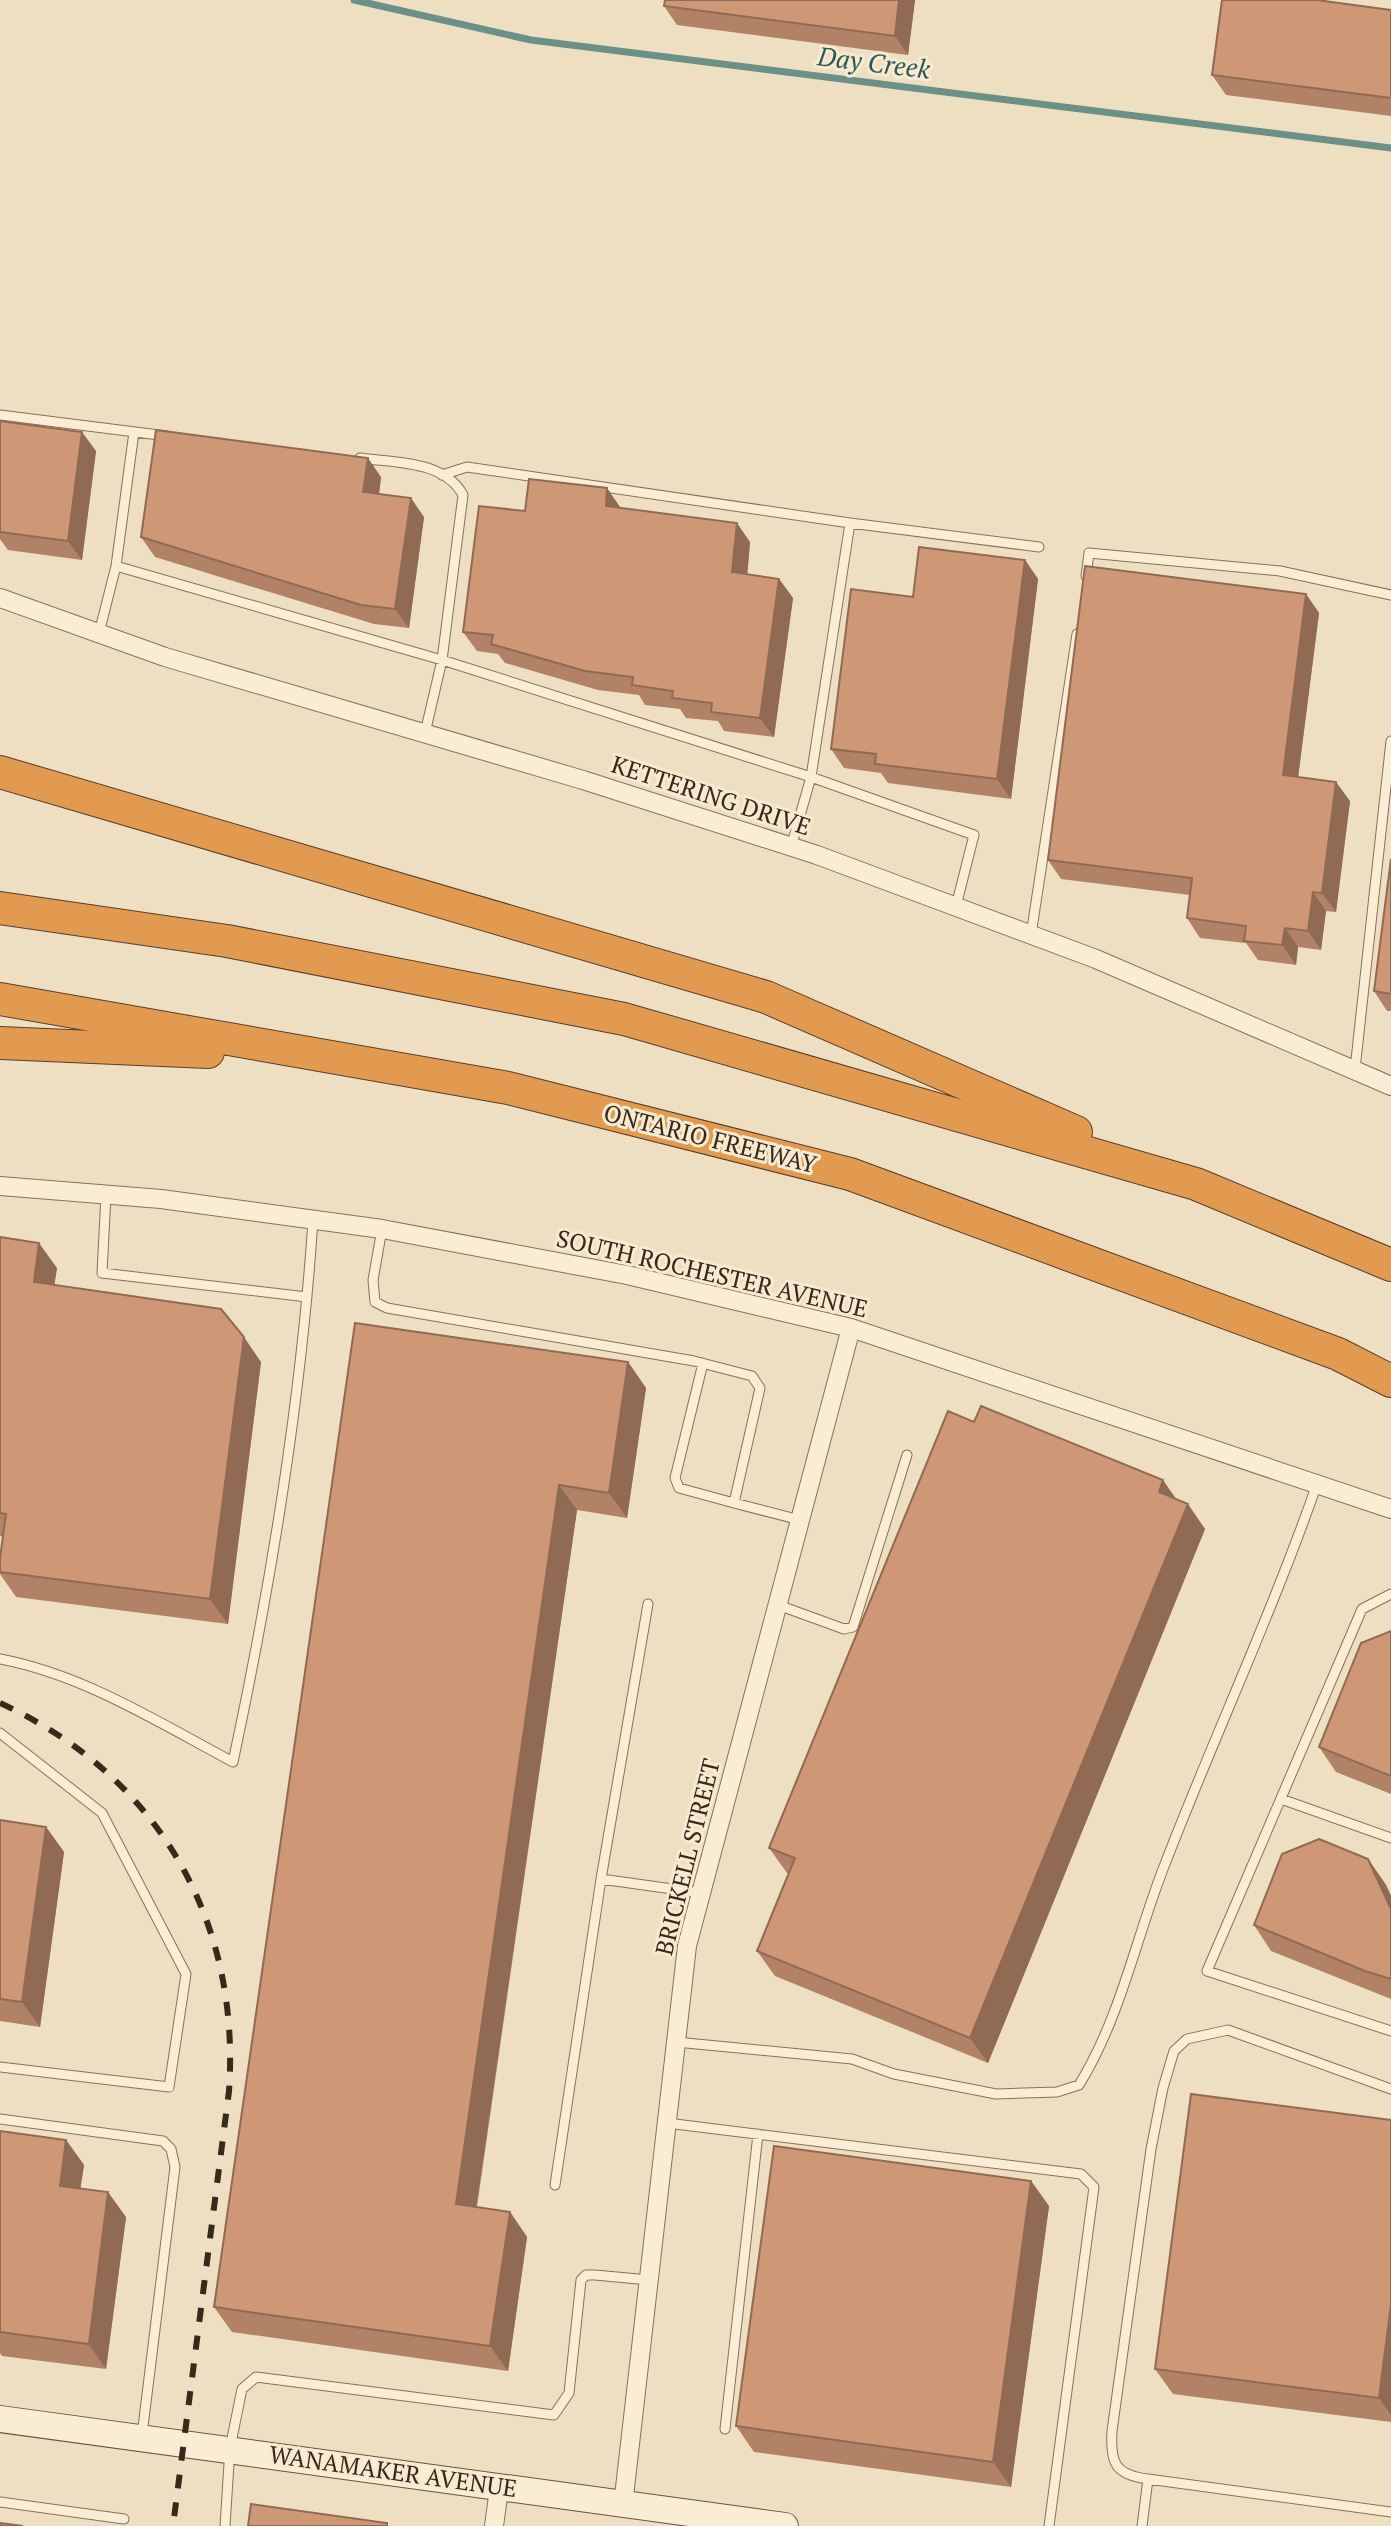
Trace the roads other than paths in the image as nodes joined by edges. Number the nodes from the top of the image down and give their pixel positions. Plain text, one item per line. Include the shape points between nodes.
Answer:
1 (0, 415) edge
2 (134, 432) junction
3 (179, 437) edge
4 (350, 457) edge
5 (442, 475) junction
6 (850, 523) junction
7 (1039, 547) dead end
8 (116, 566) junction
9 (1084, 584) edge
10 (1391, 595) edge
11 (0, 598) edge
12 (1080, 615) edge
13 (99, 633) junction
14 (442, 660) junction
15 (425, 733) junction
16 (1391, 741) edge
17 (0, 772) edge
18 (811, 777) junction
19 (0, 796) edge
20 (194, 831) junction
21 (791, 847) junction
22 (956, 906) junction
23 (0, 908) edge
24 (1031, 935) junction
25 (0, 999) edge
26 (0, 1043) edge
27 (339, 1057) junction
28 (1355, 1069) junction
29 (1391, 1086) edge
30 (1196, 1184) junction
31 (0, 1186) edge
32 (106, 1195) junction
33 (313, 1219) junction
34 (382, 1229) junction
35 (1391, 1265) edge
36 (307, 1297) junction
37 (851, 1328) junction
38 (703, 1363) junction
39 (1391, 1381) edge
40 (907, 1455) dead end
41 (1317, 1484) junction
42 (734, 1503) junction
43 (1391, 1509) edge
44 (800, 1520) junction
45 (1391, 1594) edge
46 (648, 1604) dead end
47 (778, 1605) junction
48 (0, 1659) edge
49 (0, 1733) edge
50 (1281, 1799) junction
51 (1391, 1838) edge
52 (601, 1879) junction
53 (701, 1893) junction
54 (1391, 2031) edge
55 (676, 2042) junction
56 (0, 2067) edge
57 (1391, 2089) edge
58 (0, 2119) edge
59 (667, 2123) junction
60 (758, 2134) junction
61 (555, 2185) dead end
62 (649, 2280) junction
63 (0, 2419) edge
64 (725, 2429) dead end
65 (142, 2436) junction
66 (230, 2448) junction
67 (1148, 2479) junction
68 (499, 2489) junction
69 (0, 2502) edge
70 (623, 2505) junction
71 (1391, 2512) edge
72 (124, 2519) dead end
73 (751, 2524) edge
74 (225, 2526) edge
75 (494, 2526) edge
76 (785, 2526) edge
77 (1049, 2526) edge
78 (1142, 2526) edge

1 - 2 lane
2 - 3 lane
2 - 8 lane
4 - 5 lane via 426,466
5 - 6 lane via 467,467
5 - 14 lane via 463,495
6 - 7 lane
6 - 18 lane
8 - 13 lane
8 - 14 lane
9 - 10 lane via 1089,553 1280,571
11 - 13 street, KETTERING DRIVE
12 - 24 lane
13 - 15 street, KETTERING DRIVE
14 - 15 lane
14 - 18 lane
15 - 21 street, KETTERING DRIVE
16 - 28 lane
17 - 20 highway
18 - 21 lane
18 - 22 lane via 974,835
19 - 20 highway
20 - 30 highway via 766,997
21 - 22 street, KETTERING DRIVE
22 - 24 street, KETTERING DRIVE
23 - 30 highway via 227,941 624,1019
24 - 28 street, KETTERING DRIVE
25 - 27 highway, ONTARIO FREEWAY
26 - 27 highway
27 - 39 highway, ONTARIO FREEWAY via 508,1088 850,1174 1338,1354
28 - 29 street, KETTERING DRIVE
30 - 35 highway
31 - 32 street, SOUTH ROCHESTER AVENUE
32 - 33 street, SOUTH ROCHESTER AVENUE
32 - 36 lane via 102,1273
33 - 34 street, SOUTH ROCHESTER AVENUE
33 - 36 lane
34 - 37 street, SOUTH ROCHESTER AVENUE via 627,1275
34 - 38 lane via 373,1280 375,1302 387,1308
36 - 48 lane via 261,1633 233,1762 45,1667
37 - 41 street, SOUTH ROCHESTER AVENUE
37 - 44 street, BRICKELL STREET
38 - 42 lane via 752,1376 760,1388
38 - 42 lane via 675,1478 679,1488
40 - 47 lane via 853,1627 844,1629
41 - 43 street, SOUTH ROCHESTER AVENUE
41 - 55 lane via 1289,1565 1164,1866 1101,2049 1079,2085 1057,2092 996,2094 894,2074 852,2059
42 - 44 lane
44 - 47 street, BRICKELL STREET
45 - 50 lane via 1362,1609
46 - 52 lane
47 - 53 street, BRICKELL STREET
49 - 56 lane via 102,1813 186,1974 169,2087
50 - 51 lane
50 - 54 lane via 1207,1971
52 - 53 lane
52 - 61 lane
53 - 55 street, BRICKELL STREET via 687,1946
55 - 59 street, BRICKELL STREET
57 - 67 lane via 1228,2030 1202,2033 1174,2051 1151,2149 1111,2441 1116,2467 1130,2477
58 - 65 lane via 163,2141 171,2149 175,2167
59 - 60 lane
59 - 62 street, BRICKELL STREET
60 - 64 lane
60 - 77 lane via 1081,2174 1094,2187
62 - 66 lane via 595,2275 581,2280 569,2393 554,2415 256,2377 242,2389
62 - 70 street, BRICKELL STREET
63 - 65 street, WANAMAKER AVENUE
65 - 66 street, WANAMAKER AVENUE
66 - 68 street, WANAMAKER AVENUE
66 - 74 lane
67 - 71 lane
67 - 78 lane
68 - 70 street, WANAMAKER AVENUE
68 - 75 street
69 - 72 lane
70 - 73 street, WANAMAKER AVENUE
73 - 76 street, WANAMAKER AVENUE

